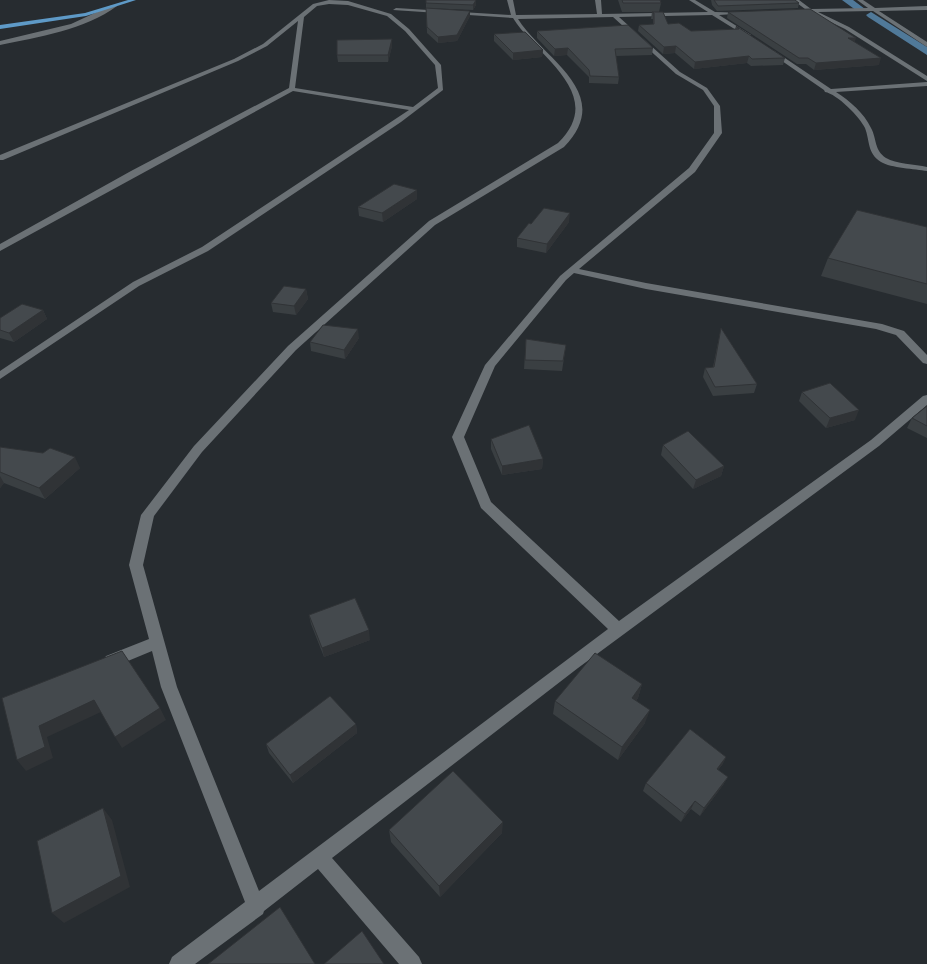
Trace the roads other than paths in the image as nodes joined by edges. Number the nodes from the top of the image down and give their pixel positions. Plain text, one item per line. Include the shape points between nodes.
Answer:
1 (133, 0) edge
2 (510, 0) edge
3 (598, 0) edge
4 (692, 0) edge
5 (796, 0) edge
6 (860, 0) edge
7 (114, 6) junction
8 (927, 8) edge
9 (875, 9) junction
10 (809, 10) junction
11 (790, 11) edge
12 (752, 13) edge
13 (714, 14) junction
14 (389, 15) junction
15 (515, 16) junction
16 (600, 16) junction
17 (615, 16) junction
18 (301, 17) junction
19 (0, 27) edge
20 (755, 40) edge
21 (0, 42) edge
22 (763, 45) edge
23 (927, 45) edge
24 (927, 79) edge
25 (927, 84) edge
26 (292, 89) junction
27 (828, 91) junction
28 (414, 109) junction
29 (0, 158) edge
30 (927, 169) edge
31 (0, 248) edge
32 (572, 270) junction
33 (927, 361) edge
34 (0, 376) edge
35 (927, 399) edge
36 (618, 630) junction
37 (157, 642) junction
38 (92, 668) edge
39 (320, 858) junction
40 (256, 907) junction
41 (179, 964) edge
42 (412, 964) edge

1 - 7 main road
2 - 15 street
3 - 16 street
4 - 13 street
5 - 10 street
6 - 9 street
7 - 19 main road via 86,14
7 - 21 street via 99,15 41,35
8 - 9 street
9 - 10 street
9 - 23 street
10 - 11 street
10 - 24 street via 847,28
12 - 13 street
13 - 17 street
13 - 20 street
14 - 15 street via 398,8
14 - 18 street via 348,3 329,2 315,5
14 - 28 street via 438,65 441,89
15 - 16 street
15 - 37 street via 523,32 569,76 581,106 575,129 562,145 432,223 292,348 198,449 148,515 136,565
16 - 17 street
17 - 32 street via 678,73 705,89 717,106 718,133 692,170
18 - 26 street
18 - 29 street via 265,45 236,60
22 - 27 street
25 - 27 street
26 - 28 street
26 - 31 street
27 - 30 street via 845,101 860,116 868,128 874,152 885,161
28 - 34 street via 205,248 136,284
32 - 33 street via 878,326 900,334
32 - 36 street via 490,365 458,437 486,505
35 - 36 street via 875,443
36 - 39 street
37 - 38 street
37 - 40 street via 169,687
39 - 40 street
39 - 42 street
40 - 41 street

